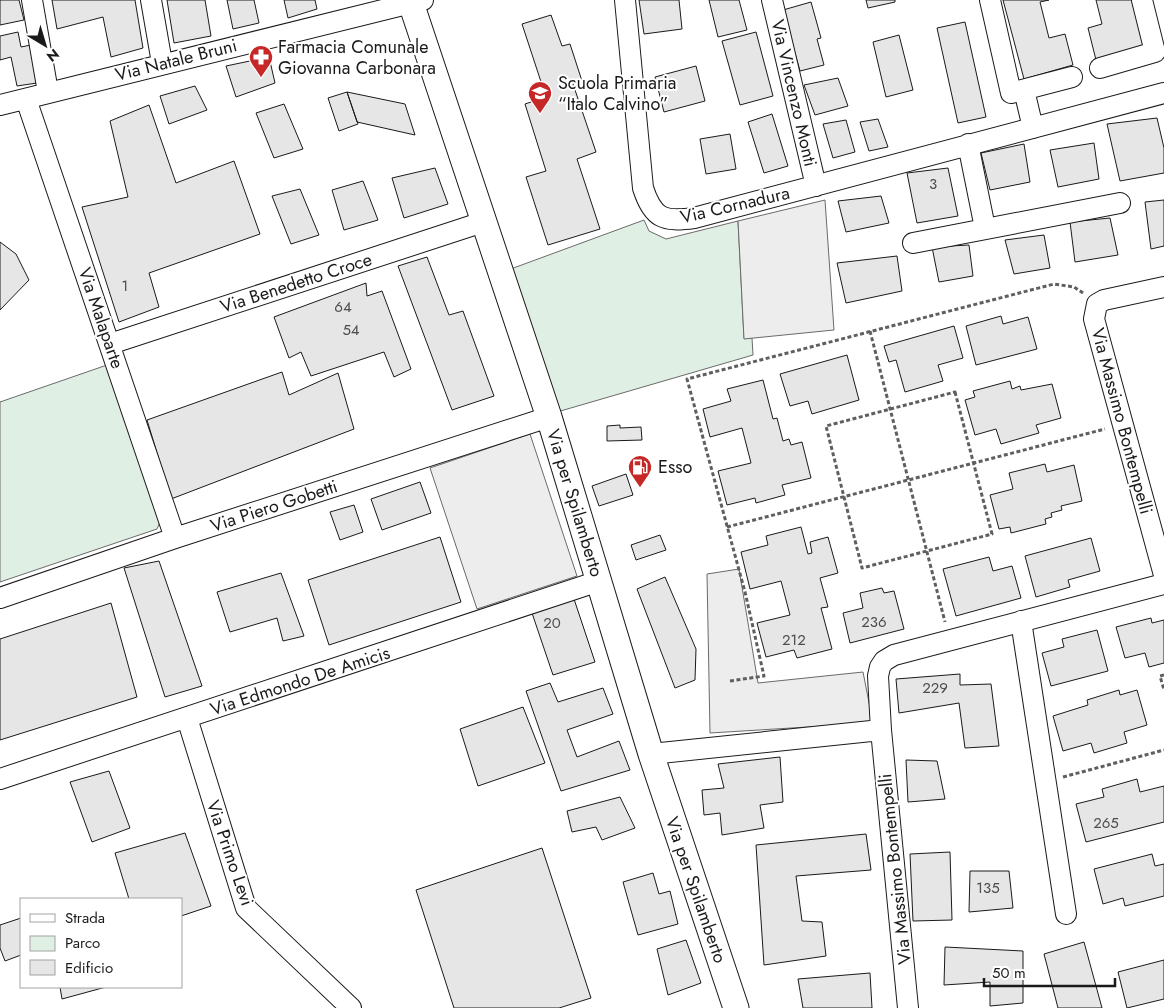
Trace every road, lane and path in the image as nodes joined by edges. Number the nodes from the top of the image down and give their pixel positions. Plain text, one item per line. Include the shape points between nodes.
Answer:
1 (32, 0) edge
2 (151, 0) edge
3 (625, 0) edge
4 (772, 0) edge
5 (990, 0) edge
6 (1142, 0) edge
7 (414, 1) edge
8 (162, 63) junction
9 (1100, 68) dead end
10 (1072, 77) dead end
11 (1024, 90) junction
12 (48, 92) junction
13 (1164, 93) edge
14 (26, 99) junction
15 (0, 105) edge
16 (1033, 128) junction
17 (968, 144) junction
18 (816, 186) junction
19 (1120, 203) dead end
20 (483, 222) junction
21 (985, 228) junction
22 (913, 243) dead end
23 (1164, 287) edge
24 (1097, 304) junction
25 (870, 331) junction
26 (110, 344) junction
27 (890, 409) junction
28 (549, 417) junction
29 (1122, 424) junction
30 (974, 463) junction
31 (908, 480) junction
32 (844, 497) junction
33 (727, 527) junction
34 (176, 538) junction
35 (927, 551) junction
36 (1164, 575) edge
37 (599, 581) junction
38 (1164, 584) edge
39 (0, 598) edge
40 (1021, 622) junction
41 (950, 640) junction
42 (1164, 675) edge
43 (730, 681) dead end
44 (1164, 690) edge
45 (187, 718) junction
46 (881, 730) junction
47 (1164, 750) edge
48 (651, 754) junction
49 (0, 779) edge
50 (1045, 781) junction
51 (1066, 914) dead end
52 (351, 1008) edge
53 (736, 1008) edge
54 (908, 1008) edge

1 - 12 street
2 - 8 street
3 - 18 street, Via Cornadura via 643,188 647,201 657,214 670,220 694,218
4 - 18 street, Via Vincenzo Monti
5 - 11 street via 1011,93
6 - 9 street via 1156,52
7 - 8 street, Via Natale Bruni
7 - 20 main road, Via per Spilamberto
8 - 12 street, Via Natale Bruni
10 - 11 street
11 - 16 street
12 - 14 street, Via Natale Bruni
13 - 16 street, Via Cornadura
14 - 15 street, Via Natale Bruni
14 - 26 street, Via Malaparte
16 - 17 street, Via Cornadura
17 - 18 street, Via Cornadura
17 - 21 street
19 - 21 street
20 - 26 street, Via Benedetto Croce
20 - 28 main road, Via per Spilamberto
21 - 22 street
23 - 24 street, Via Massimo Bontempelli via 1112,297
24 - 25 path via 1074,287 1054,284
24 - 29 street, Via Massimo Bontempelli via 1096,328
25 - 27 path
25 - 33 path via 687,379
26 - 34 street, Via Malaparte
27 - 30 path via 955,392
27 - 31 path
27 - 32 path via 826,426
28 - 34 street, Via Piero Gobetti
28 - 37 main road, Via per Spilamberto
29 - 30 path
29 - 36 street, Via Massimo Bontempelli
30 - 31 path
30 - 35 path via 992,534
31 - 32 path
31 - 35 path
32 - 33 path
32 - 35 path via 862,568
33 - 43 path via 764,676
34 - 39 street, Via Piero Gobetti
35 - 41 path
37 - 45 street, Via Edmondo De Amicis
37 - 48 main road, Via per Spilamberto
38 - 40 street, Via Massimo Bontempelli
40 - 41 street, Via Massimo Bontempelli
40 - 50 street
41 - 46 street, Via Massimo Bontempelli via 894,655 884,661 878,676
42 - 44 path via 1160,676
45 - 49 street, Via Edmondo De Amicis
45 - 52 street, Via Primo Levi via 246,908
46 - 48 street
46 - 54 street, Via Massimo Bontempelli
47 - 50 path
48 - 53 main road, Via per Spilamberto
50 - 51 street

